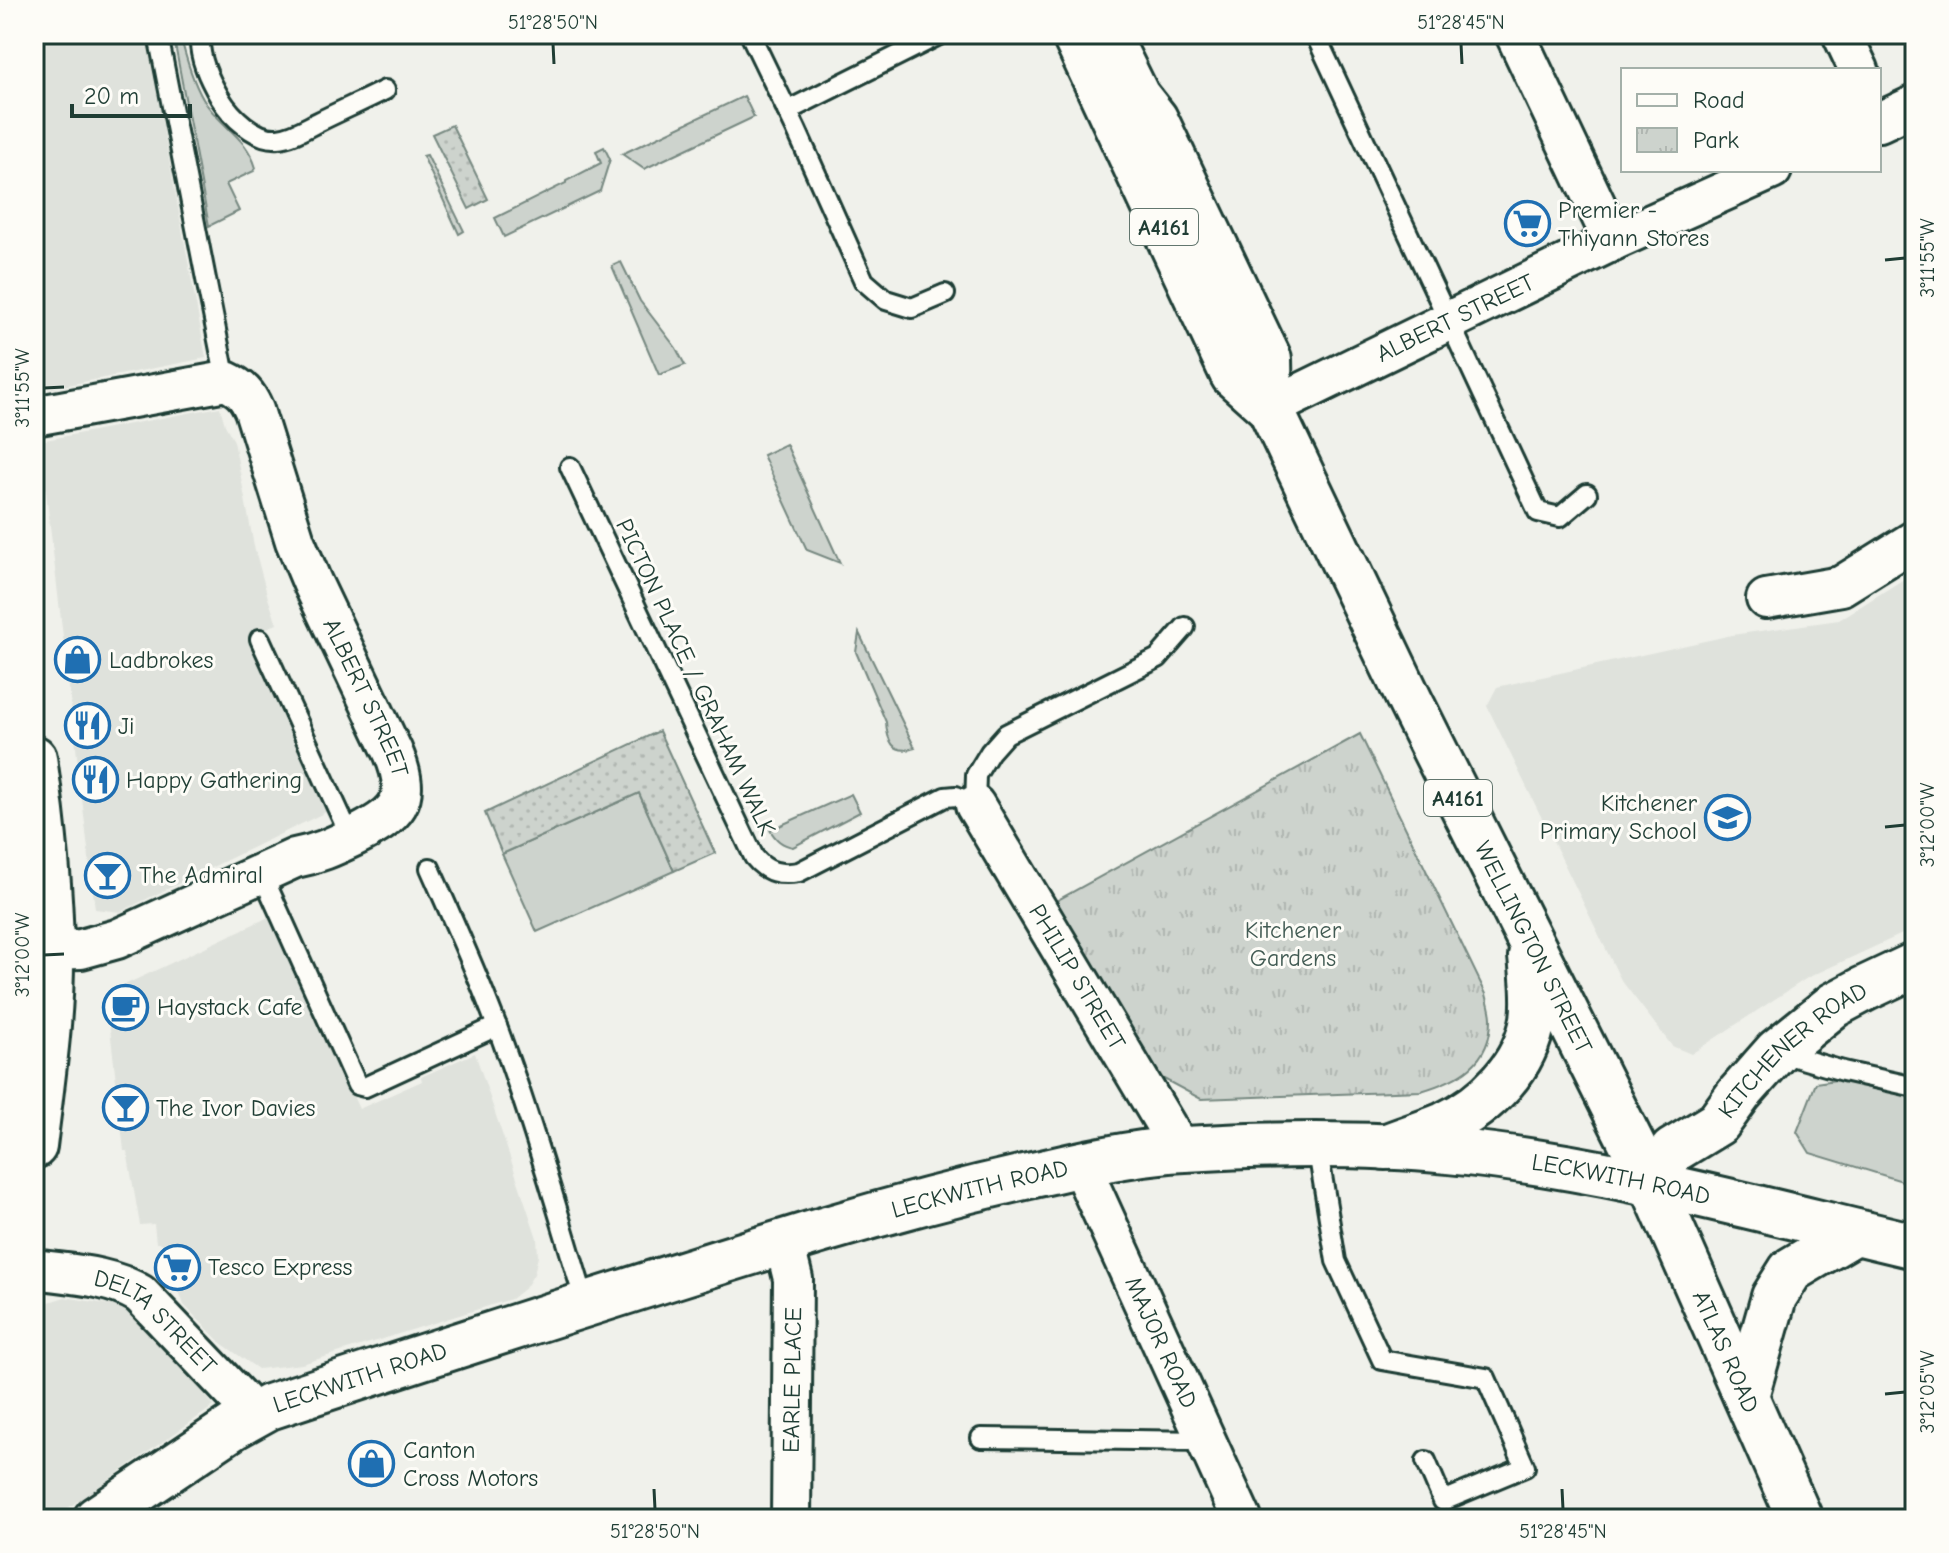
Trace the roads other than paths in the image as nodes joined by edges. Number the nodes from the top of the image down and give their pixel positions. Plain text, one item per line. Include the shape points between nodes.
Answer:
1 (200, 34) edge
2 (750, 34) edge
3 (941, 34) edge
4 (1074, 34) edge
5 (1107, 34) edge
6 (1315, 34) edge
7 (1515, 34) edge
8 (1842, 34) edge
9 (158, 35) edge
10 (1858, 68) edge
11 (385, 90) dead end
12 (787, 111) junction
13 (1768, 172) edge
14 (1613, 241) junction
15 (945, 294) dead end
16 (1448, 320) junction
17 (226, 381) junction
18 (1270, 408) junction
19 (34, 416) edge
20 (570, 467) dead end
21 (1587, 494) dead end
22 (1915, 540) edge
23 (1766, 599) dead end
24 (1185, 627) dead end
25 (260, 639) dead end
26 (34, 758) edge
27 (975, 805) junction
28 (351, 838) junction
29 (430, 868) dead end
30 (261, 872) junction
31 (40, 878) edge
32 (1529, 941) junction
33 (51, 950) junction
34 (1915, 965) edge
35 (497, 1026) junction
36 (1777, 1051) junction
37 (1915, 1087) edge
38 (1317, 1145) junction
39 (34, 1146) edge
40 (1385, 1147) junction
41 (1180, 1149) junction
42 (1080, 1164) junction
43 (1652, 1184) junction
44 (1855, 1232) junction
45 (784, 1242) junction
46 (1915, 1246) edge
47 (34, 1269) edge
48 (586, 1305) junction
49 (1746, 1396) junction
50 (252, 1416) junction
51 (981, 1438) dead end
52 (1206, 1441) junction
53 (1426, 1461) dead end
54 (96, 1519) edge
55 (791, 1519) edge
56 (1242, 1519) edge
57 (1800, 1519) edge

1 - 11 lane via 211,83 224,105 259,135 277,139 295,134
2 - 12 lane
3 - 12 lane
4 - 18 main road, WELLINGTON STREET / A4161 via 1233,375
5 - 18 main road, WELLINGTON STREET / A4161 via 1137,96 1155,119 1269,359
6 - 16 lane
7 - 14 street
8 - 10 street
9 - 17 lane
12 - 15 lane via 864,281 886,300 912,308
13 - 14 street, ALBERT STREET
14 - 16 street, ALBERT STREET
16 - 18 street, ALBERT STREET
16 - 21 lane via 1538,512 1560,517
17 - 19 street
17 - 28 street, ALBERT STREET via 249,398 295,541 400,767 400,800 391,815
18 - 32 main road, WELLINGTON STREET / A4161
20 - 27 lane, PICTON PLACE / GRAHAM WALK via 762,866 780,875 799,872 945,797
22 - 23 street via 1841,586
24 - 27 lane via 1158,658 1006,734 976,775
25 - 28 lane
26 - 31 main road via 41,811
27 - 41 street, PHILIP STREET
28 - 30 street, ALBERT STREET
29 - 35 lane
30 - 33 street, ALBERT STREET via 117,939
30 - 35 lane via 357,1085 365,1087
31 - 33 main road
32 - 40 main road via 1533,1020 1519,1062 1470,1110
32 - 43 main road, WELLINGTON STREET / A4161
33 - 39 main road via 47,1049
34 - 36 main road, KITCHENER ROAD via 1834,1005
35 - 48 lane
36 - 37 lane
36 - 43 main road, KITCHENER ROAD via 1718,1123 1672,1151
38 - 40 main road, LECKWITH ROAD
38 - 41 main road, LECKWITH ROAD
38 - 53 lane via 1336,1261 1382,1360 1486,1378 1525,1467 1443,1501
40 - 43 main road, LECKWITH ROAD via 1504,1157
41 - 42 main road, LECKWITH ROAD
42 - 45 main road, LECKWITH ROAD via 919,1202
42 - 52 street, MAJOR ROAD
43 - 44 main road, LECKWITH ROAD
43 - 49 main road, ATLAS ROAD / A4161
44 - 46 main road, LECKWITH ROAD
44 - 49 main road via 1791,1270 1774,1297
45 - 48 main road, LECKWITH ROAD
45 - 55 street, EARLE PLACE via 793,1279
47 - 50 street, DELTA STREET via 113,1281 140,1294
48 - 50 main road, LECKWITH ROAD
49 - 57 main road, ATLAS ROAD / A4161
50 - 54 main road, LECKWITH ROAD
51 - 52 lane
52 - 56 street, MAJOR ROAD

